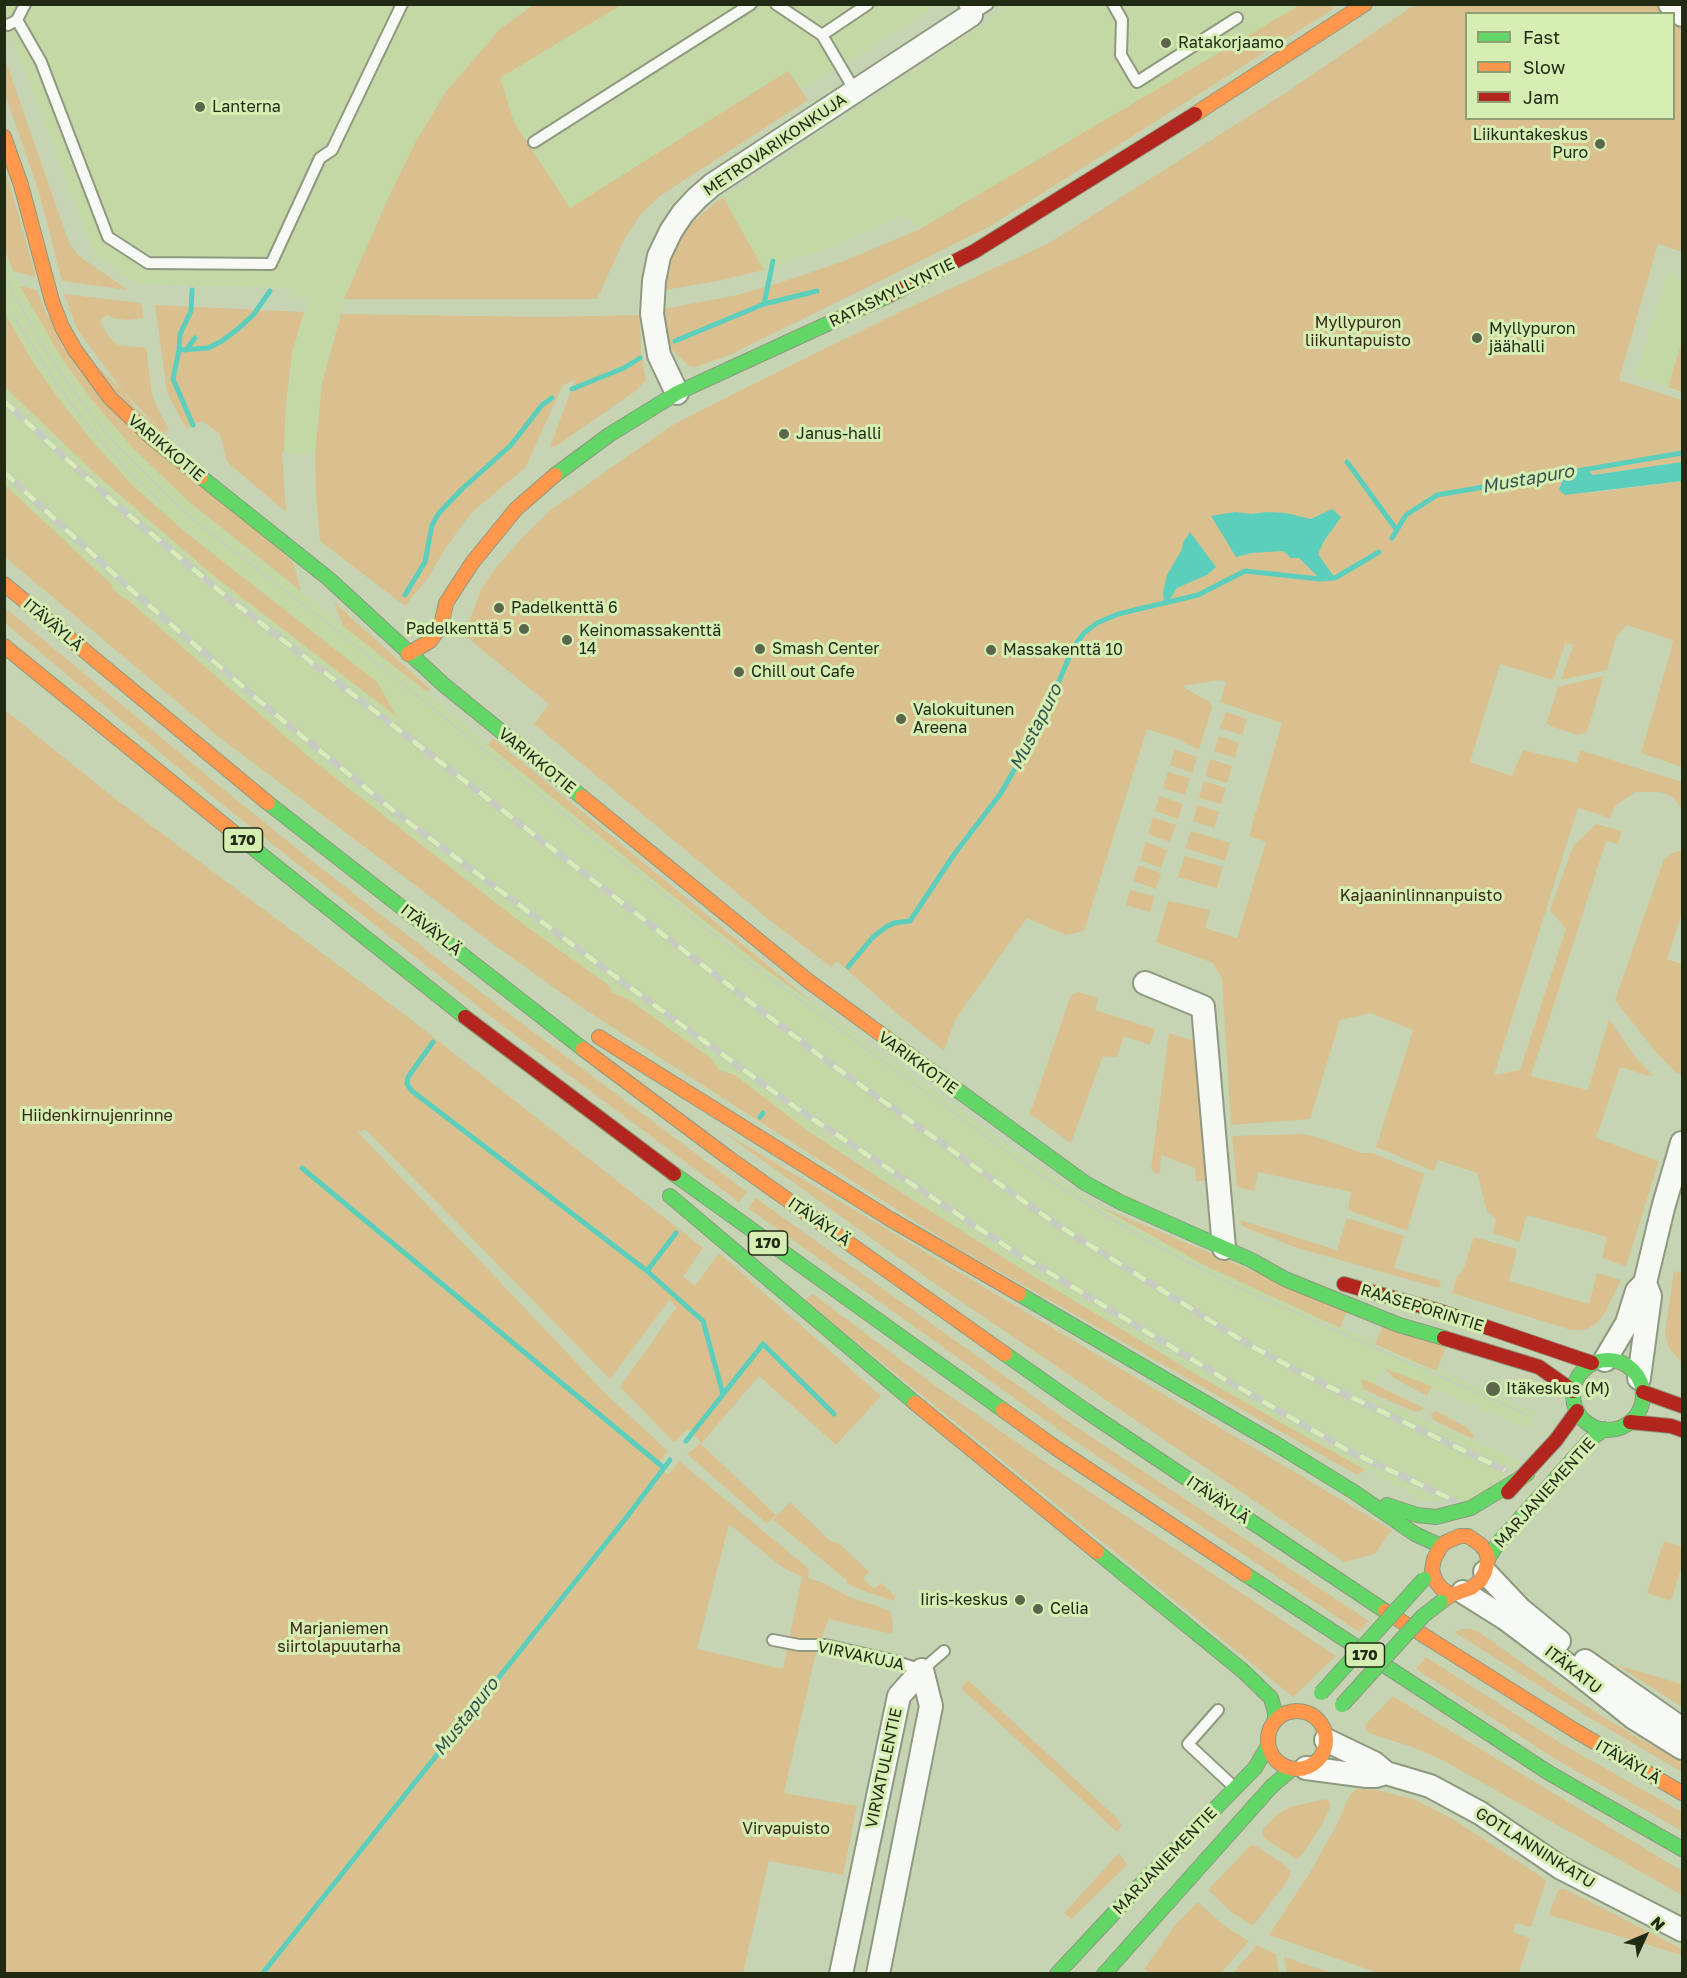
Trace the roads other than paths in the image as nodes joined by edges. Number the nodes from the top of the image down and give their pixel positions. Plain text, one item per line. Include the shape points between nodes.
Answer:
1 (25, 4) edge
2 (402, 4) edge
3 (751, 4) edge
4 (776, 4) edge
5 (868, 4) edge
6 (1113, 4) edge
7 (1365, 4) edge
8 (1670, 4) edge
9 (974, 8) edge
10 (1683, 15) edge
11 (1237, 18) dead end
12 (17, 20) junction
13 (4, 24) edge
14 (822, 34) junction
15 (855, 91) junction
16 (4, 137) edge
17 (534, 142) dead end
18 (677, 393) junction
19 (4, 584) edge
20 (446, 603) junction
21 (428, 614) dead end
22 (413, 637) dead end
23 (4, 646) edge
24 (408, 654) junction
25 (450, 946) junction
26 (1144, 983) dead end
27 (553, 1008) dead end
28 (583, 1027) dead end
29 (484, 1032) junction
30 (610, 1143) dead end
31 (1683, 1143) edge
32 (664, 1190) dead end
33 (1224, 1248) junction
34 (1251, 1260) junction
35 (1308, 1273) dead end
36 (1330, 1280) dead end
37 (1645, 1283) junction
38 (1599, 1362) junction
39 (1641, 1385) junction
40 (1573, 1391) junction
41 (1683, 1406) edge
42 (1577, 1411) junction
43 (1630, 1422) junction
44 (1604, 1429) junction
45 (1683, 1430) edge
46 (1527, 1474) junction
47 (1370, 1503) junction
48 (1460, 1536) junction
49 (1441, 1546) junction
50 (1432, 1564) junction
51 (1486, 1566) junction
52 (1452, 1596) junction
53 (773, 1640) dead end
54 (944, 1651) dead end
55 (922, 1670) junction
56 (1218, 1710) dead end
57 (1298, 1711) junction
58 (1275, 1721) junction
59 (1683, 1729) edge
60 (1325, 1735) junction
61 (1268, 1746) junction
62 (1683, 1749) edge
63 (1299, 1768) junction
64 (1386, 1773) junction
65 (1235, 1788) junction
66 (1683, 1793) edge
67 (1683, 1849) edge
68 (863, 1868) junction
69 (898, 1875) junction
70 (1683, 1930) edge
71 (841, 1974) edge
72 (878, 1974) edge
73 (1057, 1974) edge
74 (1104, 1974) edge

1 - 12 lane
2 - 12 lane via 332,150 320,158 271,264 148,263 108,237 41,62
3 - 17 lane
4 - 14 lane
5 - 14 lane
6 - 11 lane via 1122,20 1121,54 1137,82
7 - 18 main road, RATASMYLLYNTIE via 1144,148 975,251 883,299
8 - 10 street
9 - 15 street, METROVARIKONKUJA
12 - 13 lane
14 - 15 lane
15 - 18 street, METROVARIKONKUJA via 711,185 671,231 659,256 652,314 659,355
16 - 24 main road, VARIKKOTIE via 52,301 66,335 91,374 130,419 329,579
18 - 20 main road, RATASMYLLYNTIE via 609,435 543,484 516,509 472,563
19 - 25 main road, ITÄVÄYLÄ / 170 via 247,786
20 - 21 main road, RATASMYLLYNTIE
20 - 24 main road, RATASMYLLYNTIE via 441,626 430,641
22 - 24 main road
23 - 29 main road, 170
24 - 33 main road, VARIKKOTIE via 807,980 978,1107 1085,1183
25 - 27 main road
25 - 66 main road, ITÄVÄYLÄ / 170 via 730,1159 1086,1411 1373,1605
26 - 33 street via 1203,1007
28 - 47 main road via 890,1219
29 - 30 main road
29 - 67 main road, 170 via 711,1202 1056,1448 1530,1760
31 - 37 street
32 - 58 main road via 952,1434 1243,1671 1271,1698
33 - 34 main road, RAASEPORINTIE
34 - 35 main road, RAASEPORINTIE
34 - 40 main road, RAASEPORINTIE via 1285,1279 1399,1324 1524,1360
36 - 38 main road, RAASEPORINTIE
37 - 38 street via 1637,1292 1627,1323
37 - 39 street via 1650,1296
38 - 39 main road via 1625,1364
38 - 40 main road via 1581,1372
39 - 41 main road
39 - 43 main road via 1642,1405
40 - 42 main road
42 - 44 main road via 1586,1421
42 - 46 main road, MARJANIEMENTIE
43 - 44 main road
43 - 45 main road
44 - 51 main road, MARJANIEMENTIE via 1498,1543
46 - 47 main road via 1471,1508 1444,1515 1417,1515
46 - 48 main road, MARJANIEMENTIE
47 - 49 main road via 1415,1534
48 - 49 main road
48 - 51 main road via 1468,1536 1484,1549
49 - 50 main road
50 - 52 main road via 1437,1584
50 - 57 main road, bridge via 1410,1596 1321,1693
51 - 52 main road via 1476,1584
51 - 59 street, ITÄKATU via 1520,1609 1582,1659
52 - 60 main road, bridge via 1423,1616 1384,1657 1342,1705
52 - 62 street, ITÄKATU via 1506,1619 1634,1718
53 - 55 lane, VIRVAKUJA via 825,1645
54 - 55 lane
55 - 68 street, VIRVATULENTIE via 899,1696
55 - 69 street, VIRVATULENTIE via 931,1706
56 - 65 lane via 1188,1744
57 - 58 main road
57 - 60 main road via 1318,1721
58 - 61 main road
60 - 63 main road via 1324,1750 1317,1761
60 - 64 street, GOTLANNINKATU
61 - 63 main road via 1281,1765
61 - 65 main road, MARJANIEMENTIE via 1261,1760
63 - 64 street, GOTLANNINKATU via 1367,1776
63 - 74 main road, MARJANIEMENTIE via 1272,1786
64 - 70 street, GOTLANNINKATU via 1430,1786 1480,1813 1561,1868
65 - 73 main road, MARJANIEMENTIE
68 - 69 street
68 - 71 street, VIRVATULENTIE
69 - 72 street, VIRVATULENTIE

